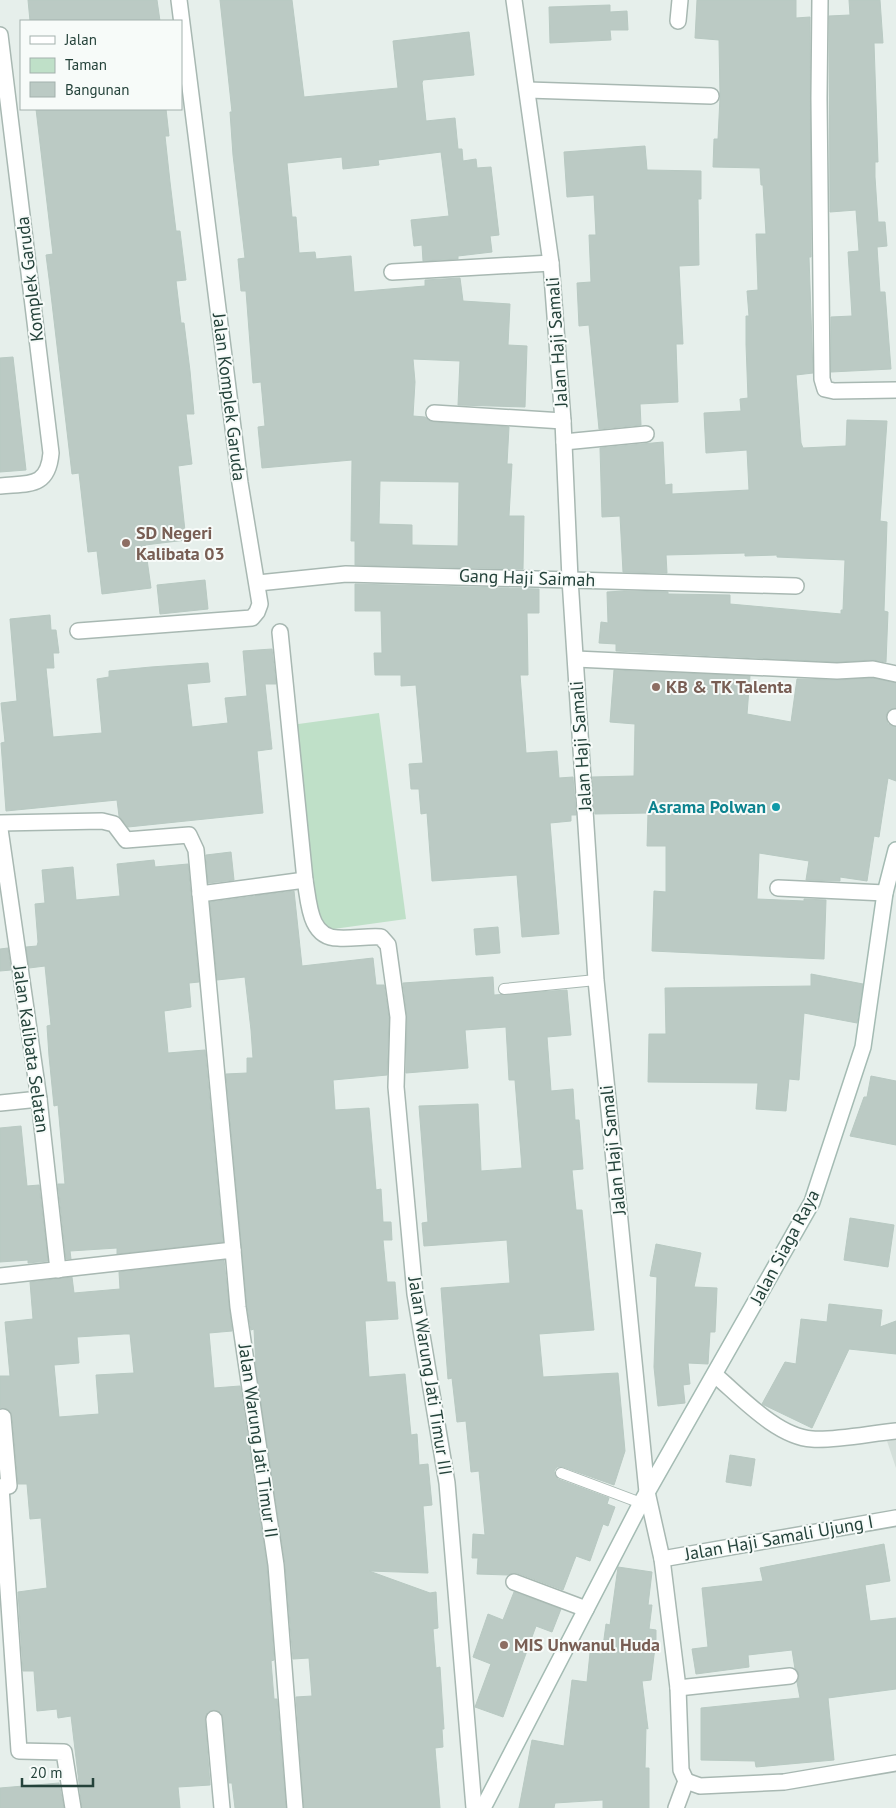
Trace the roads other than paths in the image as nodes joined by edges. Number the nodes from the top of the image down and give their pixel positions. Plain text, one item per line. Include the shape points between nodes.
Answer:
1 (179, 0) edge
2 (514, 0) edge
3 (680, 0) edge
4 (820, 0) edge
5 (182, 20) edge
6 (678, 21) dead end
7 (182, 24) edge
8 (0, 35) edge
9 (528, 90) junction
10 (711, 96) dead end
11 (551, 263) junction
12 (392, 272) dead end
13 (896, 390) edge
14 (434, 413) dead end
15 (563, 421) junction
16 (646, 434) dead end
17 (564, 442) junction
18 (0, 486) edge
19 (570, 579) junction
20 (258, 582) junction
21 (796, 586) dead end
22 (78, 631) dead end
23 (280, 632) dead end
24 (576, 659) junction
25 (896, 674) edge
26 (0, 823) edge
27 (0, 829) edge
28 (896, 850) edge
29 (305, 880) junction
30 (778, 888) dead end
31 (885, 893) junction
32 (200, 894) junction
33 (596, 980) junction
34 (504, 989) dead end
35 (38, 1099) junction
36 (0, 1103) edge
37 (233, 1250) junction
38 (58, 1270) junction
39 (0, 1276) edge
40 (715, 1375) junction
41 (3, 1417) dead end
42 (896, 1431) edge
43 (561, 1473) dead end
44 (3, 1486) edge
45 (644, 1498) junction
46 (896, 1518) edge
47 (662, 1559) junction
48 (514, 1582) dead end
49 (586, 1609) junction
50 (790, 1676) dead end
51 (678, 1688) junction
52 (214, 1719) dead end
53 (896, 1762) edge
54 (686, 1781) junction
55 (73, 1808) edge
56 (222, 1808) edge
57 (296, 1808) edge
58 (474, 1808) edge
59 (483, 1808) edge
60 (676, 1808) edge

1 - 5 street, Jalan Komplek Garuda
2 - 9 street, Jalan Haji Samali
3 - 6 street
4 - 13 street via 822,379 825,389 834,391
7 - 20 street, Jalan Komplek Garuda via 240,483
8 - 18 street, Komplek Garuda via 51,453 46,476 34,482
9 - 10 street
9 - 11 street, Jalan Haji Samali
11 - 12 street
11 - 15 street, Jalan Haji Samali
14 - 15 street
15 - 17 street, Jalan Haji Samali
16 - 17 street
17 - 19 street, Jalan Haji Samali
19 - 20 street, Gang Haji Saimah via 346,574
19 - 21 street, Gang Haji Saimah
19 - 24 street, Jalan Haji Samali
20 - 22 street, Jalan Komplek Garuda via 260,604 252,618
23 - 29 street
24 - 25 street via 837,671 872,669
24 - 33 street, Jalan Haji Samali
26 - 32 street, Jalan Warung Jati Timur II via 102,821 114,824 126,840 189,835 196,850
27 - 35 street, Jalan Kalibata Selatan
28 - 31 street, Jalan Siaga Raya
29 - 32 street
29 - 58 street, Jalan Warung Jati Timur III via 313,920 321,933 336,938 381,937 388,945 398,1018 396,1086 414,1277 447,1483
30 - 31 street
31 - 40 street, Jalan Siaga Raya via 863,1047 817,1188
32 - 37 street, Jalan Warung Jati Timur II
33 - 34 lane
33 - 45 street, Jalan Haji Samali
35 - 36 street
35 - 38 street, Jalan Kalibata Selatan
37 - 38 street
37 - 57 street, Jalan Warung Jati Timur II via 238,1307 276,1564
38 - 39 street
40 - 42 street via 764,1418 811,1440
40 - 45 street, Jalan Siaga Raya
41 - 44 street
43 - 45 lane
44 - 55 street via 19,1751 64,1752
45 - 47 street, Jalan Haji Samali
45 - 49 street, Jalan Siaga Raya
46 - 47 street, Jalan Haji Samali Ujung I
47 - 51 street, Jalan Haji Samali
48 - 49 street
49 - 59 street, Jalan Siaga Raya
50 - 51 street
51 - 54 street, Jalan Haji Samali via 681,1770
52 - 56 street
53 - 54 street via 784,1782 700,1786
54 - 60 street

